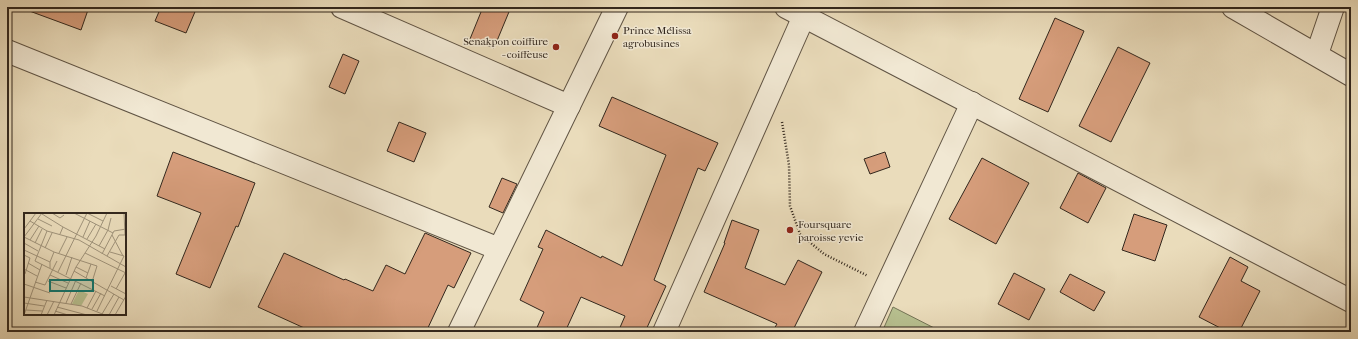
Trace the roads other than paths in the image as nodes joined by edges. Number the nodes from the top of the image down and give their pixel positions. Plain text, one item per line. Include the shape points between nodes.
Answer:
1 (342, 7) edge
2 (617, 7) edge
3 (1233, 7) edge
4 (1333, 7) edge
5 (795, 12) edge
6 (7, 51) edge
7 (1316, 54) junction
8 (1351, 75) edge
9 (972, 103) junction
10 (569, 106) junction
11 (500, 249) junction
12 (1351, 301) edge
13 (459, 332) edge
14 (664, 332) edge
15 (865, 332) edge

1 - 10 street
2 - 10 street
3 - 7 street
4 - 7 street
5 - 9 street
5 - 14 street
6 - 11 street
7 - 8 street
9 - 12 street
9 - 15 street
10 - 11 street
11 - 13 street

